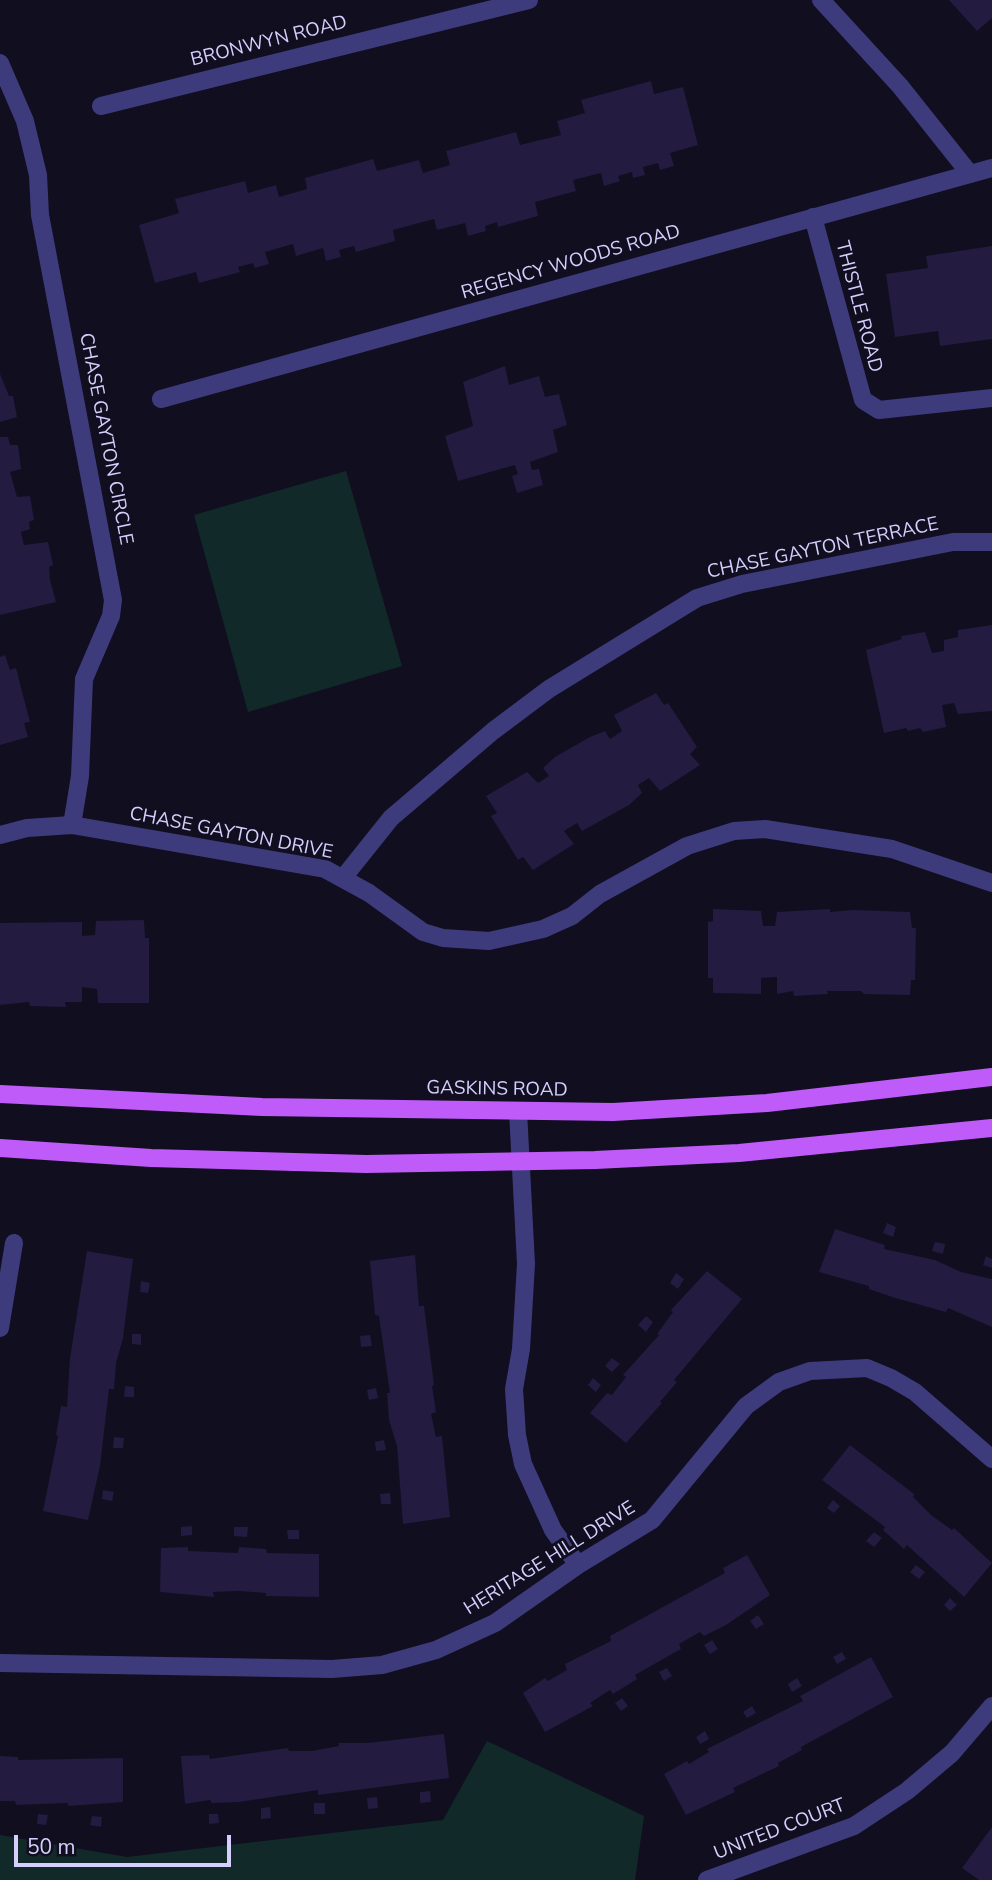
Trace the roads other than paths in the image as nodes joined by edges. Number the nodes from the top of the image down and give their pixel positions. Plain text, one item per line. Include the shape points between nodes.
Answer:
1 (529, 0) edge
2 (821, 0) edge
3 (0, 64) edge
4 (100, 106) dead end
5 (992, 168) edge
6 (970, 174) junction
7 (813, 217) junction
8 (992, 398) edge
9 (160, 399) dead end
10 (992, 542) edge
11 (72, 825) junction
12 (0, 835) edge
13 (343, 878) junction
14 (992, 883) edge
15 (992, 1076) edge
16 (0, 1094) edge
17 (518, 1111) junction
18 (992, 1128) edge
19 (0, 1148) edge
20 (520, 1161) junction
21 (14, 1244) dead end
22 (0, 1328) edge
23 (992, 1460) edge
24 (578, 1565) junction
25 (0, 1663) edge
26 (992, 1706) edge
27 (707, 1880) edge

1 - 4 street, BRONWYN ROAD
2 - 6 street via 900,86
3 - 11 street, CHASE GAYTON CIRCLE via 25,121 38,175 40,215 113,600 111,616 84,680 80,776
5 - 6 street, REGENCY WOODS ROAD
6 - 7 street, REGENCY WOODS ROAD
7 - 8 street, THISTLE ROAD via 863,400 879,410
7 - 9 street, REGENCY WOODS ROAD
10 - 13 street, CHASE GAYTON TERRACE via 953,542 742,584 696,598 549,689 493,731 391,818
11 - 12 street, CHASE GAYTON DRIVE
11 - 13 street, CHASE GAYTON DRIVE via 325,869
13 - 14 street, CHASE GAYTON DRIVE via 423,932 443,938 489,940 543,929 687,846 734,831 765,829 892,849
15 - 17 main road, GASKINS ROAD via 767,1103 613,1112
16 - 17 main road, GASKINS ROAD via 262,1107
17 - 20 street
18 - 20 main road via 739,1153
19 - 20 main road via 366,1164
20 - 24 street via 526,1264 514,1389 517,1435 523,1464 553,1530
21 - 22 street
23 - 24 street, HERITAGE HILL DRIVE via 915,1392 891,1378 867,1368 810,1371 779,1382 746,1406 652,1520
24 - 25 street, HERITAGE HILL DRIVE via 495,1623 436,1650 382,1665 255,1669
26 - 27 street, UNITED COURT via 952,1753 907,1791 854,1826

